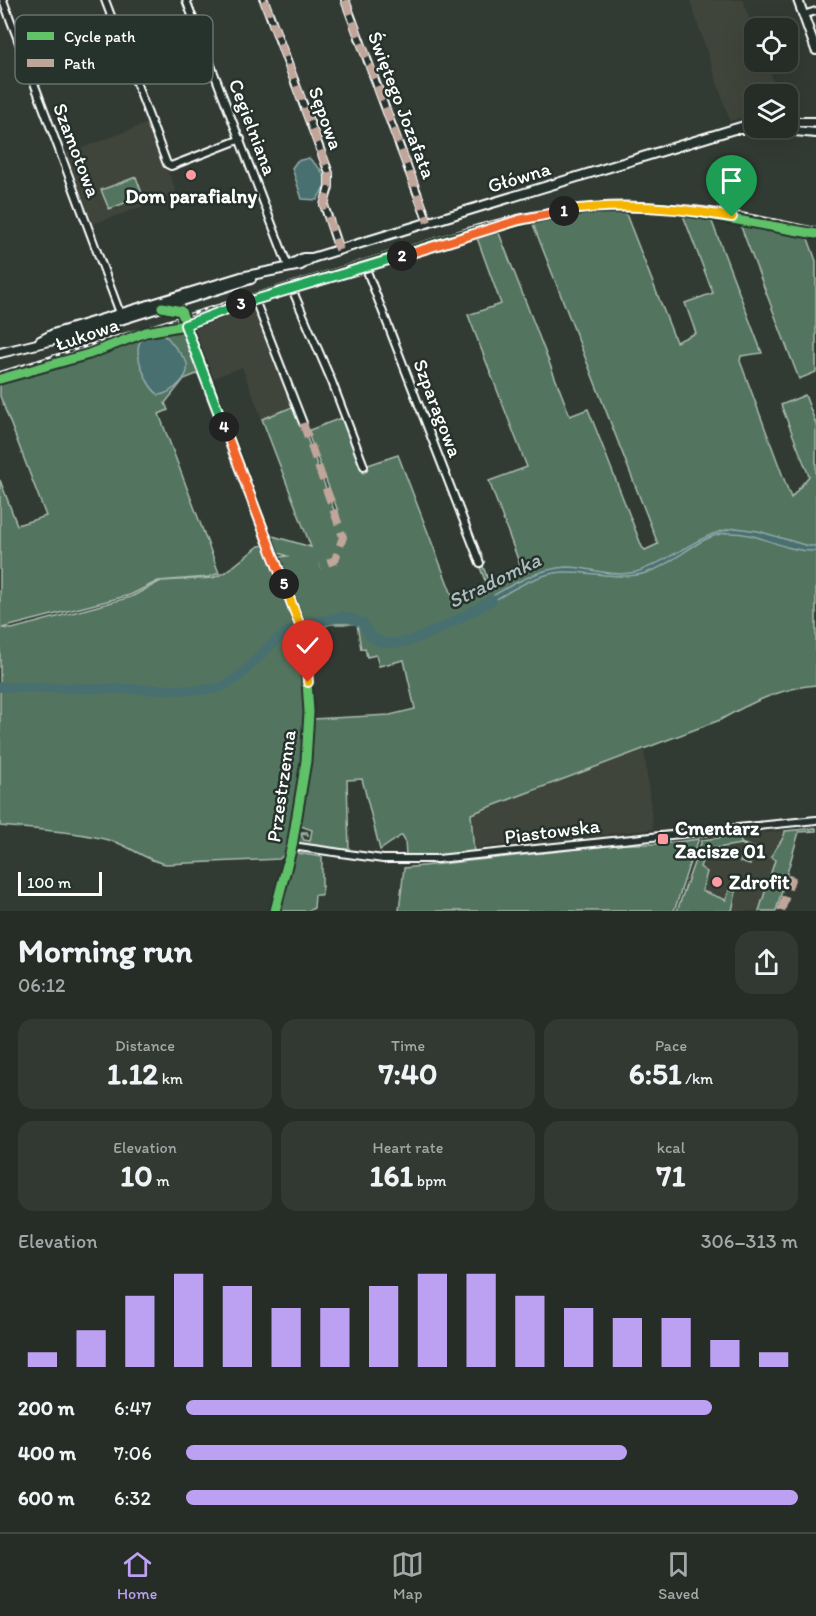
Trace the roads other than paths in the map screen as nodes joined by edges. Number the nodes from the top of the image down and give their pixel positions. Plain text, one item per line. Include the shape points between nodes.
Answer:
1 (3, 0) edge
2 (105, 0) edge
3 (186, 0) edge
4 (264, 0) edge
5 (345, 0) edge
6 (798, 0) edge
7 (816, 11) edge
8 (111, 15) edge
9 (192, 15) edge
10 (803, 15) junction
11 (15, 32) edge
12 (816, 50) edge
13 (213, 70) edge
14 (34, 84) edge
15 (137, 84) edge
16 (798, 122) edge
17 (816, 122) edge
18 (744, 126) edge
19 (735, 129) junction
20 (816, 133) edge
21 (240, 139) junction
22 (428, 222) junction
23 (816, 234) edge
24 (339, 250) junction
25 (288, 266) junction
26 (365, 266) junction
27 (269, 271) junction
28 (292, 289) junction
29 (193, 297) junction
30 (255, 300) junction
31 (162, 307) junction
32 (181, 311) junction
33 (120, 313) junction
34 (185, 325) junction
35 (40, 341) junction
36 (0, 353) edge
37 (0, 380) edge
38 (303, 423) dead end
39 (364, 466) dead end
40 (480, 563) dead end
41 (816, 820) edge
42 (292, 846) junction
43 (275, 911) edge

1 - 11 street, Szamotowa
2 - 8 street
3 - 9 street, Cegielniana
4 - 24 street, Sępowa via 329,173 324,205
5 - 22 street, Świętego Jozafata
6 - 10 main road
7 - 10 street
10 - 12 main road
13 - 21 street, Cegielniana
14 - 33 street, Szamotowa
15 - 21 street via 167,164 186,161
16 - 17 main road
18 - 19 main road, Główna
19 - 20 main road, Główna
19 - 22 main road, Główna
21 - 25 street, Cegielniana
22 - 24 main road, Główna
23 - 26 street via 665,207 588,208 519,220
24 - 25 main road, Główna via 303,258
25 - 27 main road, Główna
26 - 28 street
26 - 40 street, Szparagowa
27 - 29 main road, Główna
27 - 33 main road, Główna
28 - 30 street
28 - 39 street
29 - 31 main road, Główna
29 - 32 street
30 - 34 street
30 - 38 street
31 - 32 street
31 - 35 main road, Główna via 66,337
32 - 34 street, Przestrzenna
33 - 35 main road, Główna
34 - 37 street, Łukowa via 146,332 111,347
34 - 42 street, Przestrzenna via 304,636 309,730
35 - 36 main road, Główna
41 - 42 street, Piastowska via 438,859 383,859
42 - 43 street, Przestrzenna

